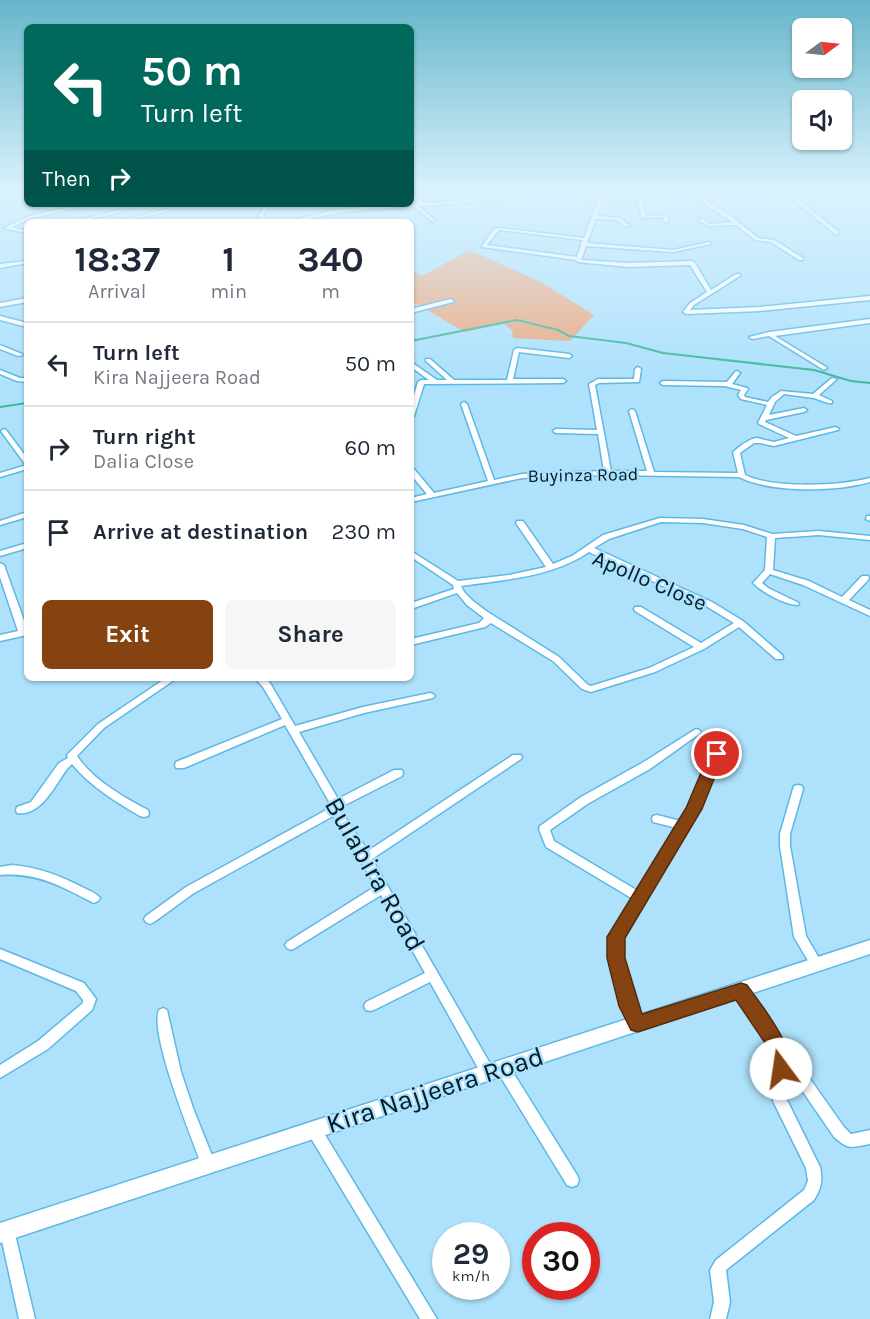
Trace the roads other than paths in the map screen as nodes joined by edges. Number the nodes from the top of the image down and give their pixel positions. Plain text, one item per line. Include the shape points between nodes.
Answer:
1 (521, 252) edge
2 (580, 252) edge
3 (789, 252) edge
4 (801, 259) dead end
5 (577, 260) junction
6 (24, 262) edge
7 (0, 266) edge
8 (738, 275) dead end
9 (710, 292) junction
10 (870, 298) edge
11 (24, 301) edge
12 (451, 301) dead end
13 (0, 305) edge
14 (414, 310) edge
15 (0, 318) edge
16 (870, 321) edge
17 (24, 324) edge
18 (769, 334) junction
19 (752, 337) dead end
20 (0, 347) edge
21 (20, 355) dead end
22 (569, 356) dead end
23 (428, 360) dead end
24 (414, 366) edge
25 (824, 368) dead end
26 (638, 369) dead end
27 (0, 372) edge
28 (737, 373) dead end
29 (834, 379) dead end
30 (24, 380) edge
31 (432, 380) junction
32 (510, 380) junction
33 (414, 381) edge
34 (452, 381) junction
35 (564, 381) dead end
36 (421, 382) junction
37 (663, 383) dead end
38 (728, 384) junction
39 (414, 395) edge
40 (815, 396) junction
41 (830, 402) dead end
42 (464, 404) dead end
43 (769, 404) junction
44 (804, 410) dead end
45 (632, 411) dead end
46 (765, 418) junction
47 (836, 429) dead end
48 (4, 431) dead end
49 (556, 431) dead end
50 (600, 432) junction
51 (793, 437) junction
52 (24, 461) edge
53 (24, 466) edge
54 (608, 473) junction
55 (651, 473) junction
56 (414, 474) edge
57 (0, 475) edge
58 (740, 475) junction
59 (870, 480) edge
60 (491, 482) junction
61 (432, 495) junction
62 (414, 499) edge
63 (24, 516) edge
64 (0, 523) edge
65 (520, 523) dead end
66 (771, 536) junction
67 (870, 538) edge
68 (24, 547) edge
69 (589, 549) junction
70 (0, 554) edge
71 (414, 555) edge
72 (0, 567) edge
73 (551, 568) junction
74 (769, 571) junction
75 (865, 578) dead end
76 (457, 587) junction
77 (844, 600) junction
78 (795, 603) dead end
79 (414, 605) edge
80 (638, 609) dead end
81 (870, 613) edge
82 (489, 616) junction
83 (740, 623) junction
84 (24, 630) edge
85 (24, 633) edge
86 (0, 638) edge
87 (414, 641) edge
88 (700, 647) junction
89 (779, 657) dead end
90 (168, 681) edge
91 (262, 681) edge
92 (430, 696) dead end
93 (290, 726) junction
94 (696, 732) dead end
95 (717, 754) dead end
96 (517, 757) dead end
97 (73, 759) junction
98 (180, 765) dead end
99 (398, 773) dead end
100 (798, 789) dead end
101 (335, 807) junction
102 (21, 810) dead end
103 (144, 813) dead end
104 (657, 819) dead end
105 (684, 826) junction
106 (366, 858) junction
107 (0, 871) edge
108 (383, 888) junction
109 (639, 897) junction
110 (94, 898) dead end
111 (150, 919) dead end
112 (291, 945) dead end
113 (870, 947) edge
114 (0, 954) edge
115 (817, 965) junction
116 (432, 975) junction
117 (741, 991) junction
118 (370, 1006) dead end
119 (162, 1014) dead end
120 (638, 1024) junction
121 (774, 1040) junction
122 (494, 1069) junction
123 (0, 1072) edge
124 (314, 1130) junction
125 (870, 1137) edge
126 (208, 1163) junction
127 (572, 1180) dead end
128 (4, 1231) edge
129 (27, 1319) edge
130 (429, 1319) edge
131 (718, 1319) edge

1 - 5 street
2 - 5 street
3 - 4 street
5 - 9 street via 628,265 692,263
6 - 7 street
8 - 9 street
9 - 10 street via 686,312
11 - 13 street
12 - 14 street
15 - 17 street
16 - 18 street
18 - 19 street
18 - 25 street
20 - 21 street
22 - 32 street via 517,350
23 - 34 street
24 - 31 street
26 - 50 street via 637,381 593,382
27 - 30 street
28 - 38 street
29 - 40 street
31 - 34 street
31 - 36 street
32 - 34 street
32 - 35 street
33 - 36 street
36 - 39 street
37 - 38 street
38 - 43 street via 745,389 741,395 744,398
40 - 41 street
40 - 43 street via 783,392
42 - 60 street
43 - 46 street
44 - 46 street
45 - 55 street
46 - 51 street via 761,424
47 - 51 street
48 - 52 street
49 - 50 street
50 - 54 street
51 - 58 street via 777,443 751,441 736,452
53 - 57 street
54 - 55 street, Buyinza Road
54 - 60 street, Buyinza Road via 522,476
55 - 58 street, Buyinza Road
56 - 61 street
58 - 59 street, Buyinza Road via 762,483 822,486
60 - 61 street, Buyinza Road
61 - 62 street, Buyinza Road
63 - 64 street
65 - 73 street
66 - 67 street via 819,533
66 - 69 street via 731,525 667,520 606,537
66 - 74 street
68 - 70 street
69 - 73 street, Apollo Close
69 - 83 street, Apollo Close via 670,585
71 - 76 street
72 - 84 street
73 - 76 street, Apollo Close
74 - 77 street
74 - 78 street via 758,585
75 - 77 street
76 - 79 street, Apollo Close
76 - 82 street
77 - 81 street
80 - 88 street
82 - 87 street via 483,625
82 - 88 street via 554,658 591,689 652,670
83 - 88 street
83 - 89 street, Apollo Close
85 - 86 street
90 - 97 street via 102,726 74,752
91 - 93 street, Bulabira Road
92 - 93 street
93 - 98 street
93 - 101 street, Bulabira Road
94 - 109 street via 544,829 550,844
95 - 105 street
96 - 106 street
97 - 102 street via 63,766 35,805
97 - 103 street
99 - 101 street
100 - 115 street via 784,846 800,937
101 - 106 street, Bulabira Road
101 - 111 street via 190,890
104 - 105 street
105 - 109 street
106 - 108 street, Bulabira Road
107 - 110 street via 9,869 57,878
108 - 112 street
108 - 116 street, Bulabira Road
109 - 120 street via 616,937 622,984
113 - 115 main road, Kira Najjeera Road
114 - 123 street via 80,987 90,999 88,1006 43,1045
115 - 117 main road, Kira Najjeera Road
116 - 118 street
116 - 122 street, Bulabira Road
117 - 120 main road, Kira Najjeera Road
117 - 121 street
119 - 126 street via 167,1053 177,1086
120 - 122 main road, Kira Najjeera Road
121 - 125 street via 839,1132 849,1141
121 - 131 street via 782,1078 780,1101 813,1167 814,1187 718,1270 722,1302
122 - 124 main road, Kira Najjeera Road
122 - 127 street, Bulabira Road
124 - 126 main road, Kira Najjeera Road
124 - 130 street
126 - 128 main road, Kira Najjeera Road
128 - 129 street

